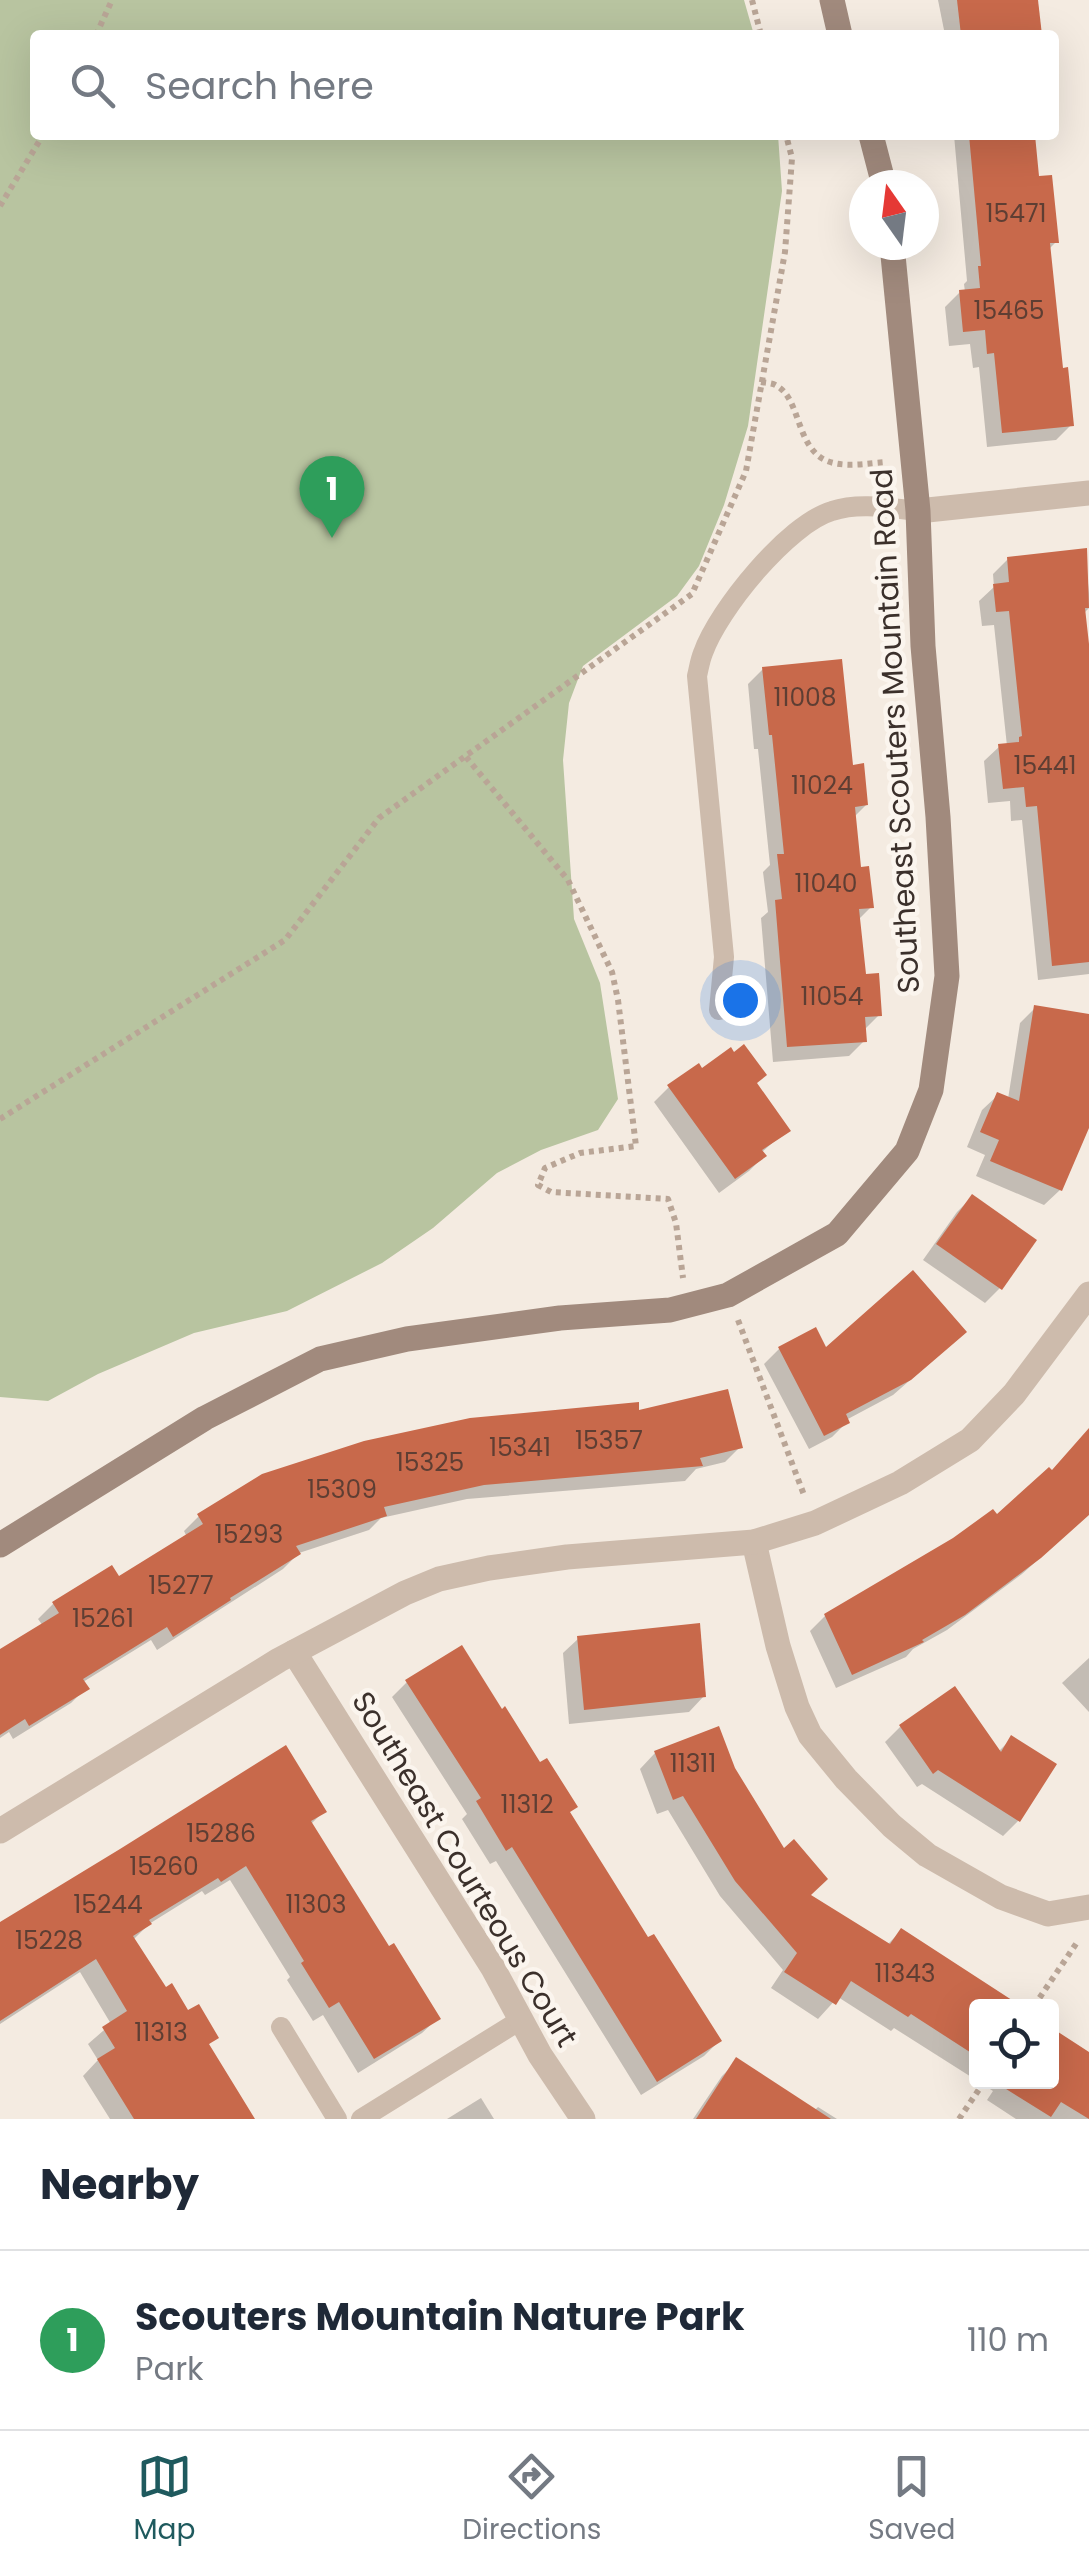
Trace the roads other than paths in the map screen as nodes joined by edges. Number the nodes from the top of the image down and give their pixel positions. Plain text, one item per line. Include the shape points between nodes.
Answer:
1 (832, 0) edge
2 (839, 30) edge
3 (872, 140) edge
4 (880, 170) edge
5 (893, 260) edge
6 (1089, 492) edge
7 (918, 511) junction
8 (719, 1010) dead end
9 (1089, 1294) edge
10 (754, 1542) junction
11 (0, 1545) edge
12 (294, 1652) junction
13 (0, 1831) edge
14 (1089, 1908) edge
15 (522, 2019) junction
16 (281, 2027) dead end
17 (336, 2119) edge
18 (361, 2119) edge
19 (583, 2119) edge

1 - 2 street
3 - 4 street
5 - 7 street, Southeast Scouters Mountain Road
6 - 7 street
7 - 8 lane via 875,506 812,519 725,611 703,652 697,676 724,957
7 - 11 street, Southeast Scouters Mountain Road via 947,976 931,1090 906,1150 838,1234 728,1296 670,1310 407,1339 320,1359 205,1418
9 - 10 street via 1014,1394 970,1440 900,1483 815,1523
10 - 12 street via 567,1558 439,1578
10 - 14 street via 797,1706 846,1779 927,1856 1002,1897 1048,1914
12 - 13 street
12 - 15 street, Southeast Courteous Court
15 - 18 lane
15 - 19 street, Southeast Courteous Court
16 - 17 lane

